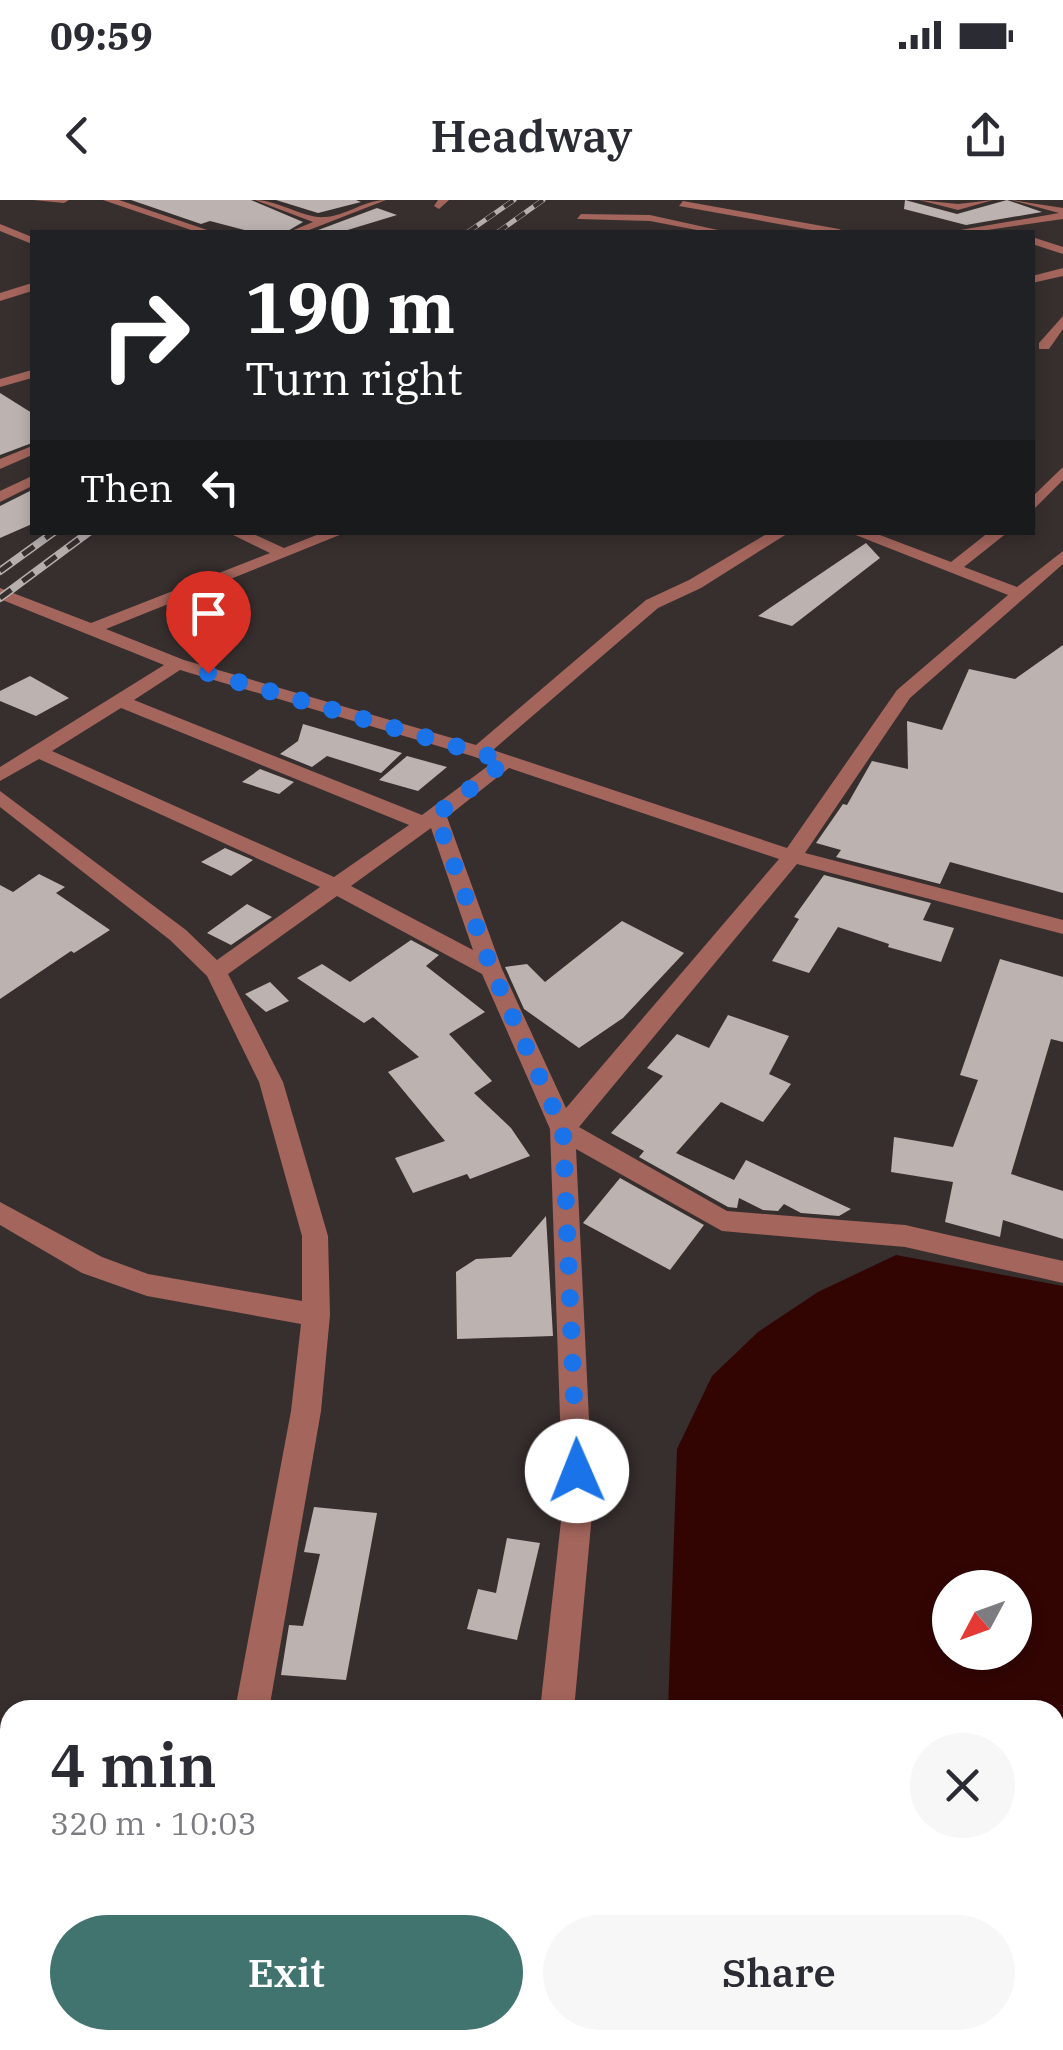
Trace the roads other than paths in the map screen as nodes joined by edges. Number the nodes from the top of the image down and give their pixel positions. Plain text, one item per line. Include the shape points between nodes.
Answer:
1 (38, 200) edge
2 (64, 200) edge
3 (108, 200) edge
4 (260, 200) edge
5 (381, 200) edge
6 (924, 200) edge
7 (988, 200) edge
8 (1016, 200) edge
9 (683, 204) dead end
10 (340, 206) dead end
11 (356, 211) junction
12 (1063, 213) edge
13 (581, 217) dead end
14 (325, 222) junction
15 (0, 227) edge
16 (994, 227) junction
17 (197, 230) edge
18 (301, 230) edge
19 (710, 230) edge
20 (828, 230) edge
21 (971, 230) edge
22 (1004, 230) edge
23 (30, 240) edge
24 (1035, 241) edge
25 (1063, 251) edge
26 (1035, 263) edge
27 (1062, 272) edge
28 (1035, 279) edge
29 (30, 288) edge
30 (0, 297) edge
31 (1063, 320) edge
32 (1038, 345) edge
33 (1063, 349) edge
34 (30, 375) edge
35 (0, 383) edge
36 (30, 451) edge
37 (0, 465) edge
38 (1063, 472) edge
39 (30, 481) edge
40 (0, 497) edge
41 (1035, 504) edge
42 (242, 535) edge
43 (332, 535) edge
44 (777, 535) edge
45 (864, 535) edge
46 (996, 535) edge
47 (285, 554) junction
48 (1063, 556) edge
49 (952, 569) junction
50 (0, 593) edge
51 (1020, 594) junction
52 (92, 629) junction
53 (178, 664) junction
54 (121, 701) junction
55 (39, 752) junction
56 (479, 752) junction
57 (506, 761) junction
58 (0, 776) edge
59 (0, 797) edge
60 (430, 819) junction
61 (792, 856) junction
62 (335, 886) junction
63 (1063, 927) edge
64 (492, 970) junction
65 (216, 972) junction
66 (563, 1130) junction
67 (0, 1212) edge
68 (1063, 1272) edge
69 (316, 1315) junction
70 (254, 1700) edge
71 (558, 1700) edge

1 - 2 street
3 - 17 street
4 - 14 street
5 - 11 street
6 - 7 street via 966,207
8 - 12 street
9 - 20 street
10 - 11 street
11 - 14 street
12 - 16 street
13 - 19 street via 650,218
14 - 18 street
15 - 23 street
16 - 21 street
16 - 22 street
24 - 25 street
26 - 27 street
27 - 28 street
29 - 30 street
31 - 32 street
32 - 33 street
34 - 35 street
36 - 37 street
38 - 41 street
39 - 40 street
42 - 47 street
43 - 47 street
44 - 56 street via 652,604
45 - 49 street
46 - 49 street
47 - 52 street
48 - 51 street
49 - 51 street
50 - 52 street
51 - 61 street via 904,694
52 - 53 street
53 - 54 street
53 - 56 street
54 - 55 street
54 - 60 street
55 - 58 street
55 - 62 street
56 - 57 street
57 - 60 street
57 - 61 street
59 - 65 street
60 - 62 street
60 - 64 street
61 - 63 street
61 - 66 street
62 - 64 street
62 - 65 street
64 - 66 street
65 - 69 street via 271,1082 315,1236
66 - 68 street via 722,1221 905,1236
66 - 71 street via 578,1503
67 - 69 street via 92,1266 147,1285
69 - 70 street via 306,1412

